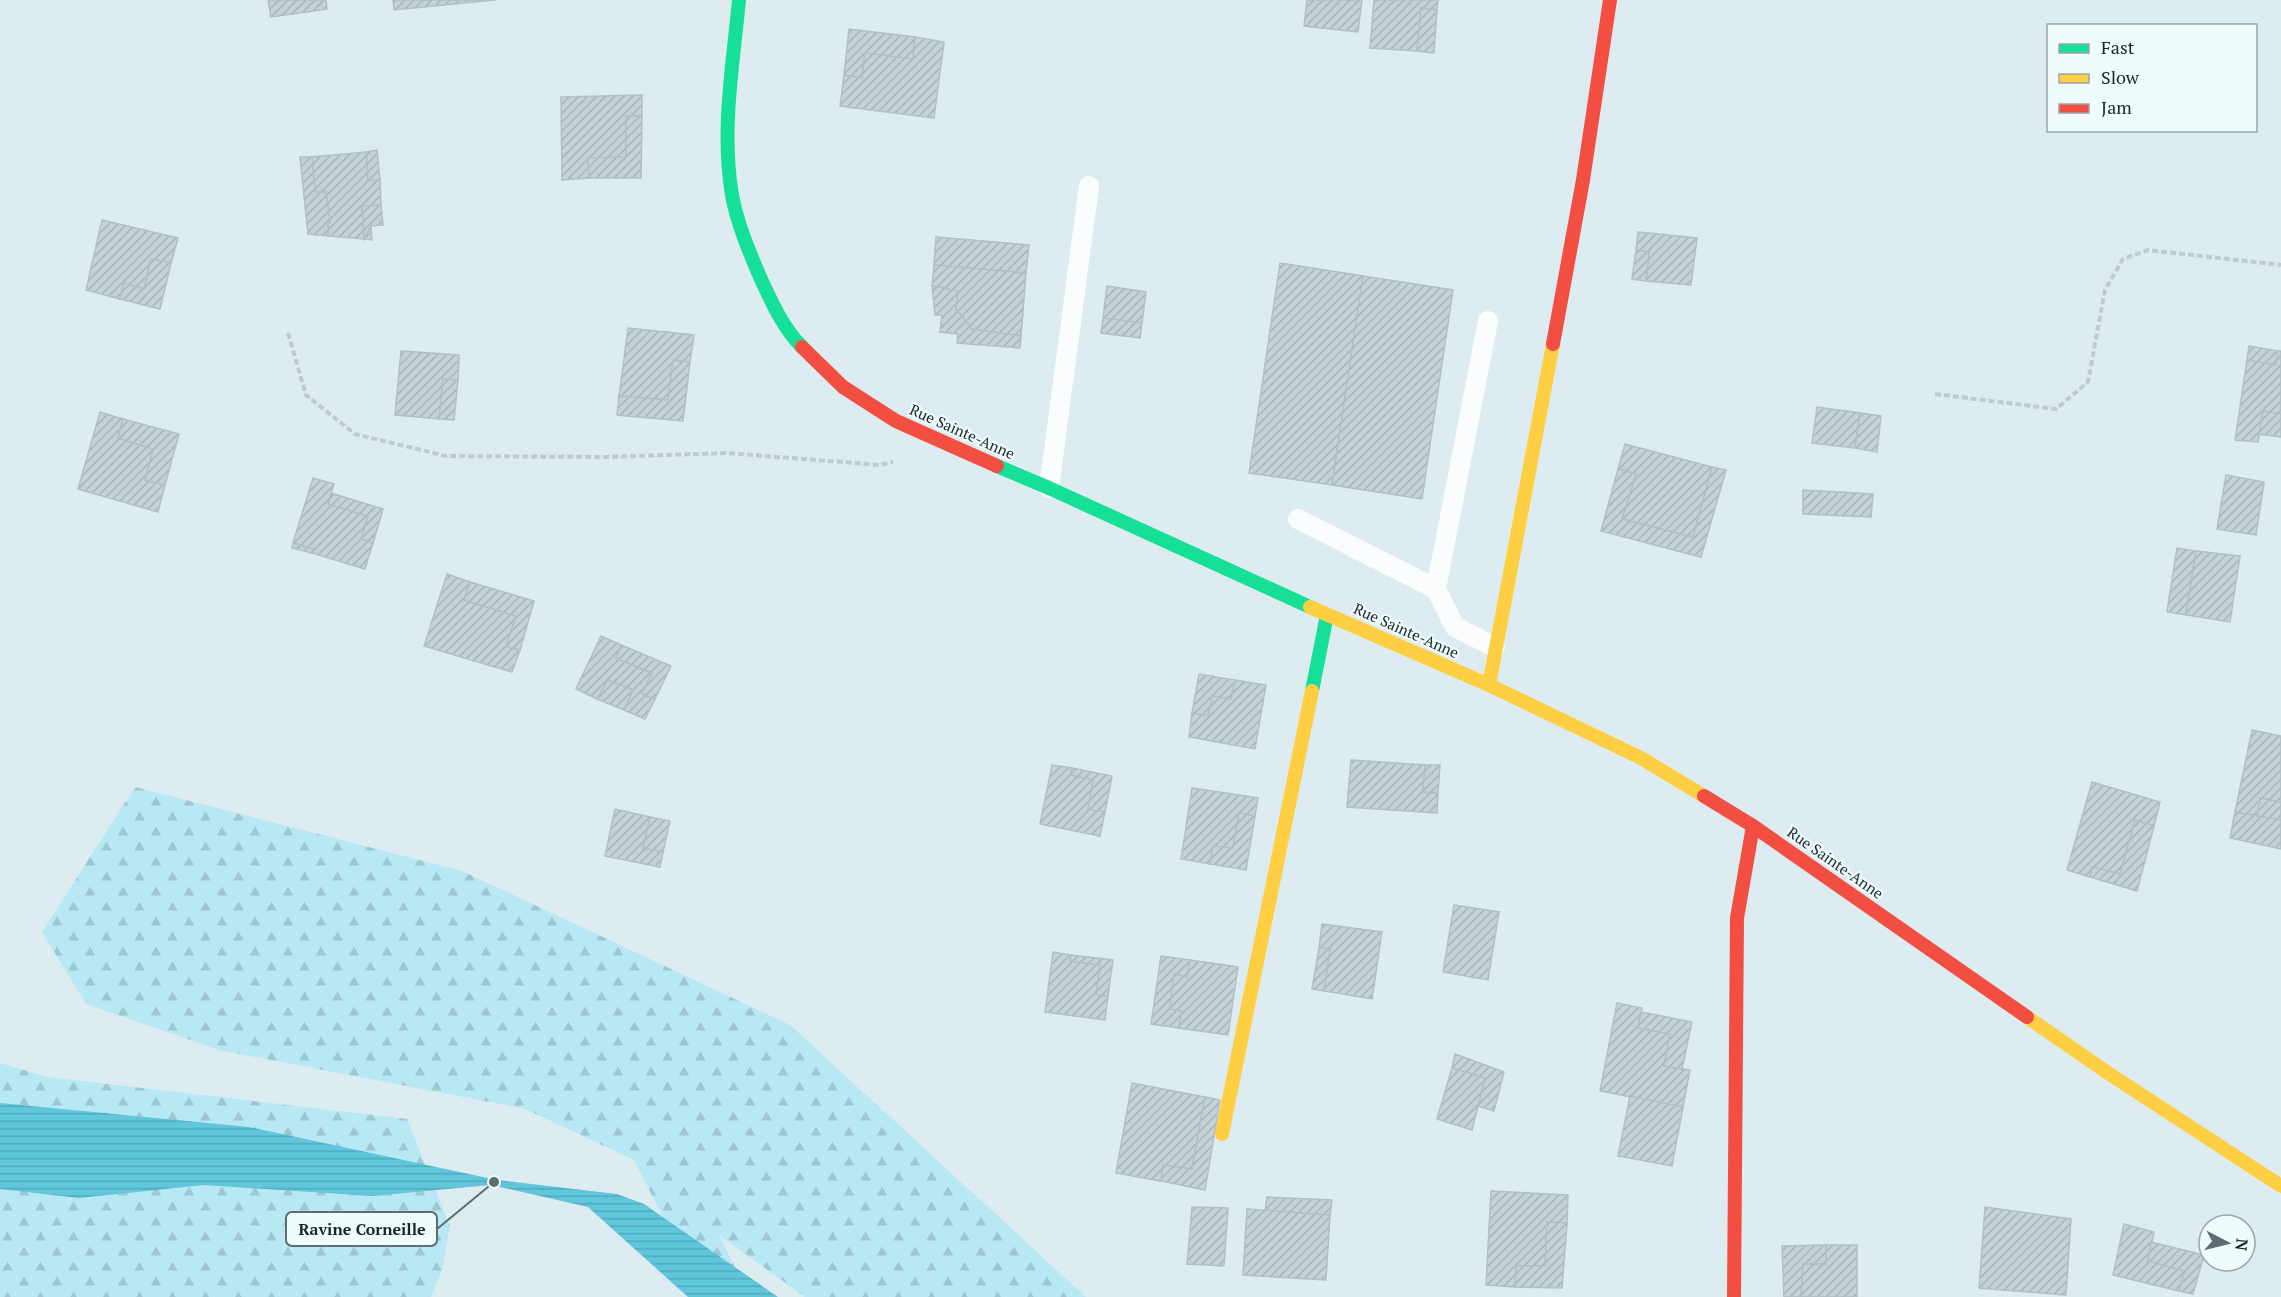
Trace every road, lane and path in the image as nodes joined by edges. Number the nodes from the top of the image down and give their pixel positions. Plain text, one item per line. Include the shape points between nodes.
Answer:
1 (739, 0) edge
2 (1610, 0) edge
3 (1089, 186) dead end
4 (2281, 265) edge
5 (1488, 321) dead end
6 (288, 333) dead end
7 (1935, 394) dead end
8 (901, 460) dead end
9 (1049, 488) junction
10 (1298, 519) dead end
11 (1436, 589) junction
12 (1327, 615) junction
13 (1495, 646) junction
14 (1488, 685) junction
15 (1752, 826) junction
16 (1222, 1134) dead end
17 (2281, 1186) edge
18 (1734, 1297) edge

1 - 9 main road, Rue Sainte-Anne via 727,122 732,196 771,302 796,341 843,387 896,421
2 - 13 main road via 1583,180
3 - 9 lane
4 - 7 path via 2148,250 2123,259 2105,290 2088,382 2056,409
5 - 11 lane
6 - 8 path via 306,395 355,434 446,456 727,453 880,465
9 - 12 main road, Rue Sainte-Anne
10 - 11 lane
11 - 13 lane via 1455,627
12 - 14 main road, Rue Sainte-Anne
12 - 16 main road
13 - 14 main road
14 - 15 main road, Rue Sainte-Anne via 1641,758
15 - 17 main road, Rue Sainte-Anne via 2108,1073
15 - 18 main road via 1737,918

